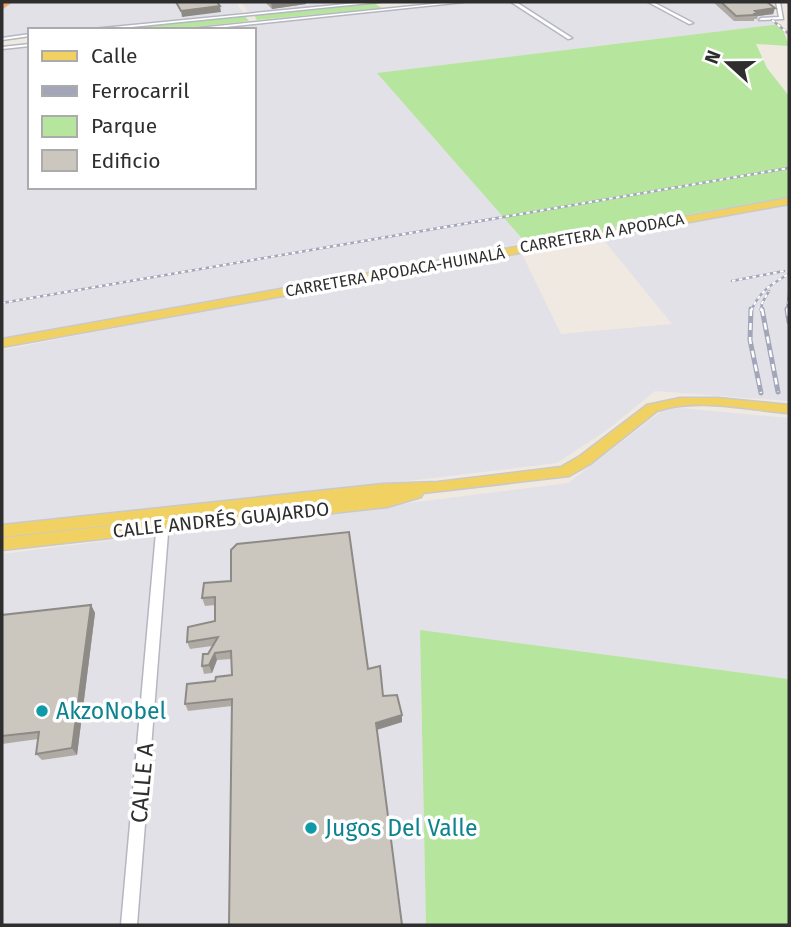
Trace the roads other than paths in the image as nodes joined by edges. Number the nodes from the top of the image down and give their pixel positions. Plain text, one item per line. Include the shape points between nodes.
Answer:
1 (9, 2) edge
2 (378, 2) edge
3 (462, 2) edge
4 (513, 2) edge
5 (650, 2) edge
6 (778, 2) edge
7 (2, 4) edge
8 (386, 9) junction
9 (249, 14) junction
10 (761, 19) edge
11 (255, 22) junction
12 (691, 23) dead end
13 (111, 28) edge
14 (200, 28) edge
15 (28, 35) edge
16 (570, 38) dead end
17 (2, 39) edge
18 (28, 44) edge
19 (2, 47) edge
20 (789, 200) edge
21 (2, 342) edge
22 (789, 409) edge
23 (163, 520) junction
24 (2, 531) edge
25 (2, 544) edge
26 (129, 925) edge

1 - 7 highway
2 - 8 street
2 - 9 street
3 - 8 street
4 - 16 street
5 - 12 street
6 - 10 street via 781,18
8 - 11 street
9 - 11 street
9 - 13 street
11 - 14 street
15 - 17 street
18 - 19 street
20 - 21 main road, CARRETERA APODACA-HUINALÁ
22 - 23 main road, CALLE ANDRÉS GUAJARDO via 664,403 570,469 538,477 438,487 387,501
23 - 24 main road, CALLE ANDRÉS GUAJARDO
23 - 25 main road, CALLE ANDRÉS GUAJARDO
23 - 26 street, CALLE A

